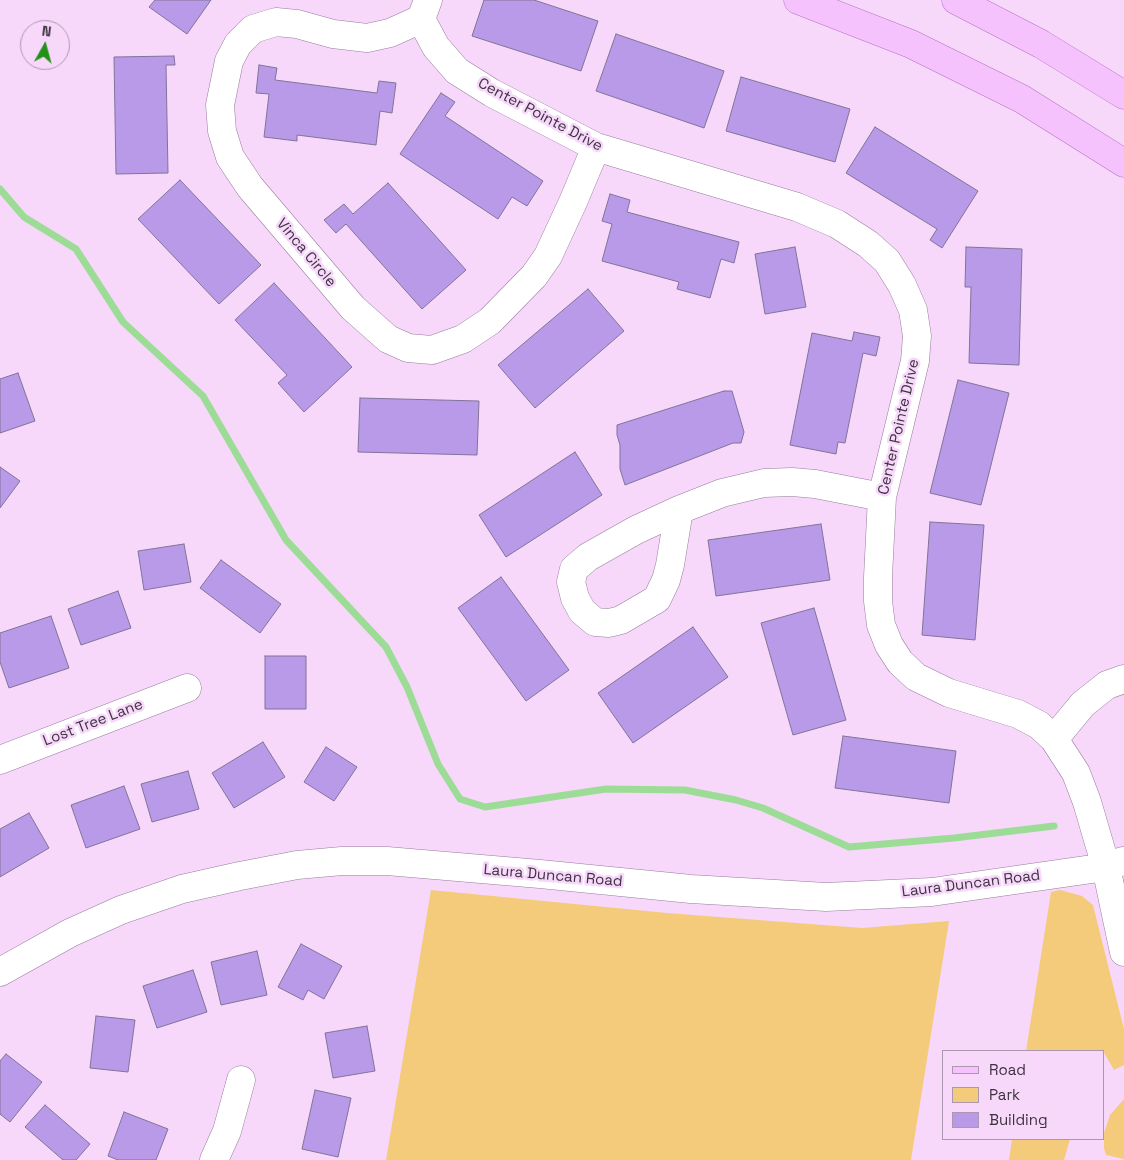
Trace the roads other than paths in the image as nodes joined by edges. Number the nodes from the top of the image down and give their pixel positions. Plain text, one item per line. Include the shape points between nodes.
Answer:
1 (798, 0) edge
2 (956, 0) edge
3 (424, 10) edge
4 (1124, 95) edge
5 (596, 147) junction
6 (1124, 163) edge
7 (882, 496) junction
8 (679, 510) dead end
9 (1124, 679) edge
10 (187, 688) dead end
11 (1054, 739) junction
12 (0, 760) edge
13 (1115, 864) edge
14 (1124, 952) edge
15 (0, 972) edge
16 (241, 1080) dead end
17 (214, 1160) edge

1 - 6 main road via 911,44 1022,100
2 - 4 main road via 1041,44
3 - 5 street, Center Pointe Drive via 436,48 457,70 492,93
3 - 5 street, Vinca Circle via 390,33 367,38 276,22 254,29 238,44 229,61 220,105 222,131 230,157 250,187 353,308 388,339 408,348 432,350 463,339 490,321 534,276 548,256
5 - 7 street, Center Pointe Drive via 797,207 838,224 887,261 913,310 917,336 915,361
7 - 8 street via 815,484 764,483 722,493
7 - 11 street, Center Pointe Drive via 878,600 889,645 900,662 932,686 1018,714 1039,725
9 - 11 street via 1107,685 1083,704
10 - 12 street, Lost Tree Lane
11 - 13 street, Center Pointe Drive via 1076,773
13 - 14 street, Center Pointe Drive
13 - 15 street, Laura Duncan Road via 932,892 826,897 691,889 387,861 298,865 182,889 130,907 70,933
16 - 17 street via 227,1131

